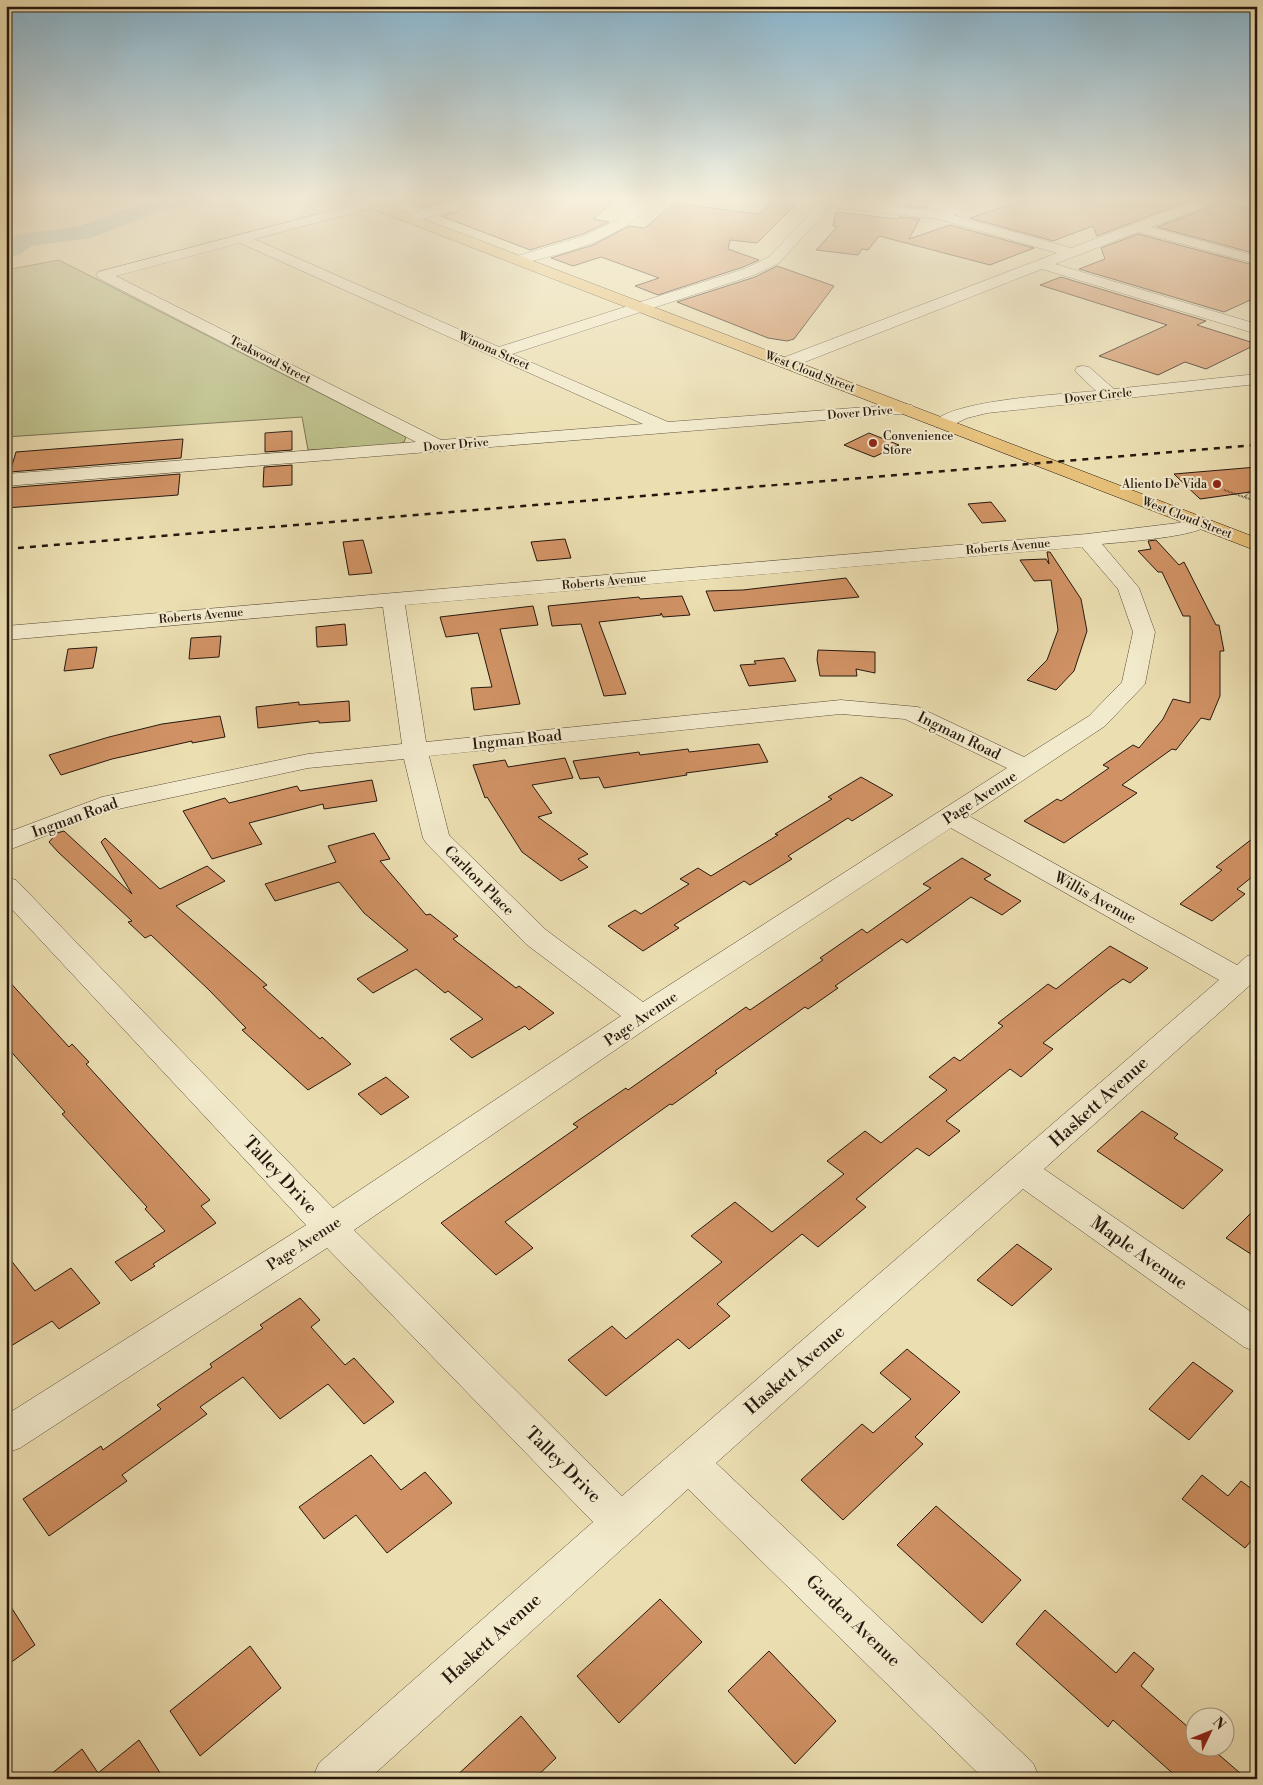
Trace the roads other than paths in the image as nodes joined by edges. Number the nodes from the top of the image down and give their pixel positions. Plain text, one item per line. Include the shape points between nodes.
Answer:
1 (121, 283) edge
2 (342, 283) edge
3 (580, 283) edge
4 (714, 283) edge
5 (990, 283) edge
6 (1104, 283) edge
7 (642, 307) junction
8 (1257, 329) edge
9 (498, 353) junction
10 (786, 363) junction
11 (1083, 370) dead end
12 (1257, 379) edge
13 (1110, 395) junction
14 (906, 409) junction
15 (942, 423) junction
16 (666, 428) junction
17 (438, 446) junction
18 (6, 480) edge
19 (1201, 523) junction
20 (1087, 540) junction
21 (1257, 545) edge
22 (393, 600) junction
23 (6, 633) edge
24 (415, 751) junction
25 (1026, 768) junction
26 (951, 816) junction
27 (6, 844) edge
28 (6, 886) edge
29 (1248, 971) edge
30 (642, 1017) junction
31 (1022, 1171) junction
32 (330, 1228) junction
33 (1257, 1336) edge
34 (6, 1436) edge
35 (688, 1463) junction
36 (621, 1523) junction
37 (335, 1779) edge
38 (1017, 1779) edge

1 - 17 street, Teakwood Street
2 - 9 street, Winona Street
3 - 7 main road, West Cloud Street
4 - 7 street
5 - 10 street
6 - 8 street
7 - 9 street
7 - 10 main road, West Cloud Street
9 - 16 street, Winona Street
10 - 14 main road, West Cloud Street
11 - 13 street
12 - 13 street, Dover Circle
13 - 15 street, Dover Circle via 987,408 961,414
14 - 15 main road, West Cloud Street
14 - 16 street, Dover Drive
15 - 19 main road, West Cloud Street
16 - 17 street, Dover Drive
17 - 18 street, Dover Drive
19 - 20 street, Roberts Avenue via 1180,529
19 - 21 main road, West Cloud Street
20 - 22 street, Roberts Avenue
20 - 25 street, Page Avenue via 1128,588 1144,632 1133,684 1097,721
22 - 23 street, Roberts Avenue
22 - 24 street, Carlton Place
24 - 25 street, Ingman Road via 841,707 910,712
24 - 27 street, Ingman Road via 308,761 102,805
24 - 30 street, Carlton Place via 436,838 536,937
25 - 26 street, Page Avenue
26 - 29 street, Willis Avenue
26 - 30 street, Page Avenue
28 - 32 street, Talley Drive
29 - 31 street, Haskett Avenue
30 - 32 street, Page Avenue
31 - 33 street, Maple Avenue
31 - 35 street, Haskett Avenue
32 - 34 street, Page Avenue
32 - 36 street, Talley Drive
35 - 36 street, Haskett Avenue
35 - 38 street, Garden Avenue
36 - 37 street, Haskett Avenue

